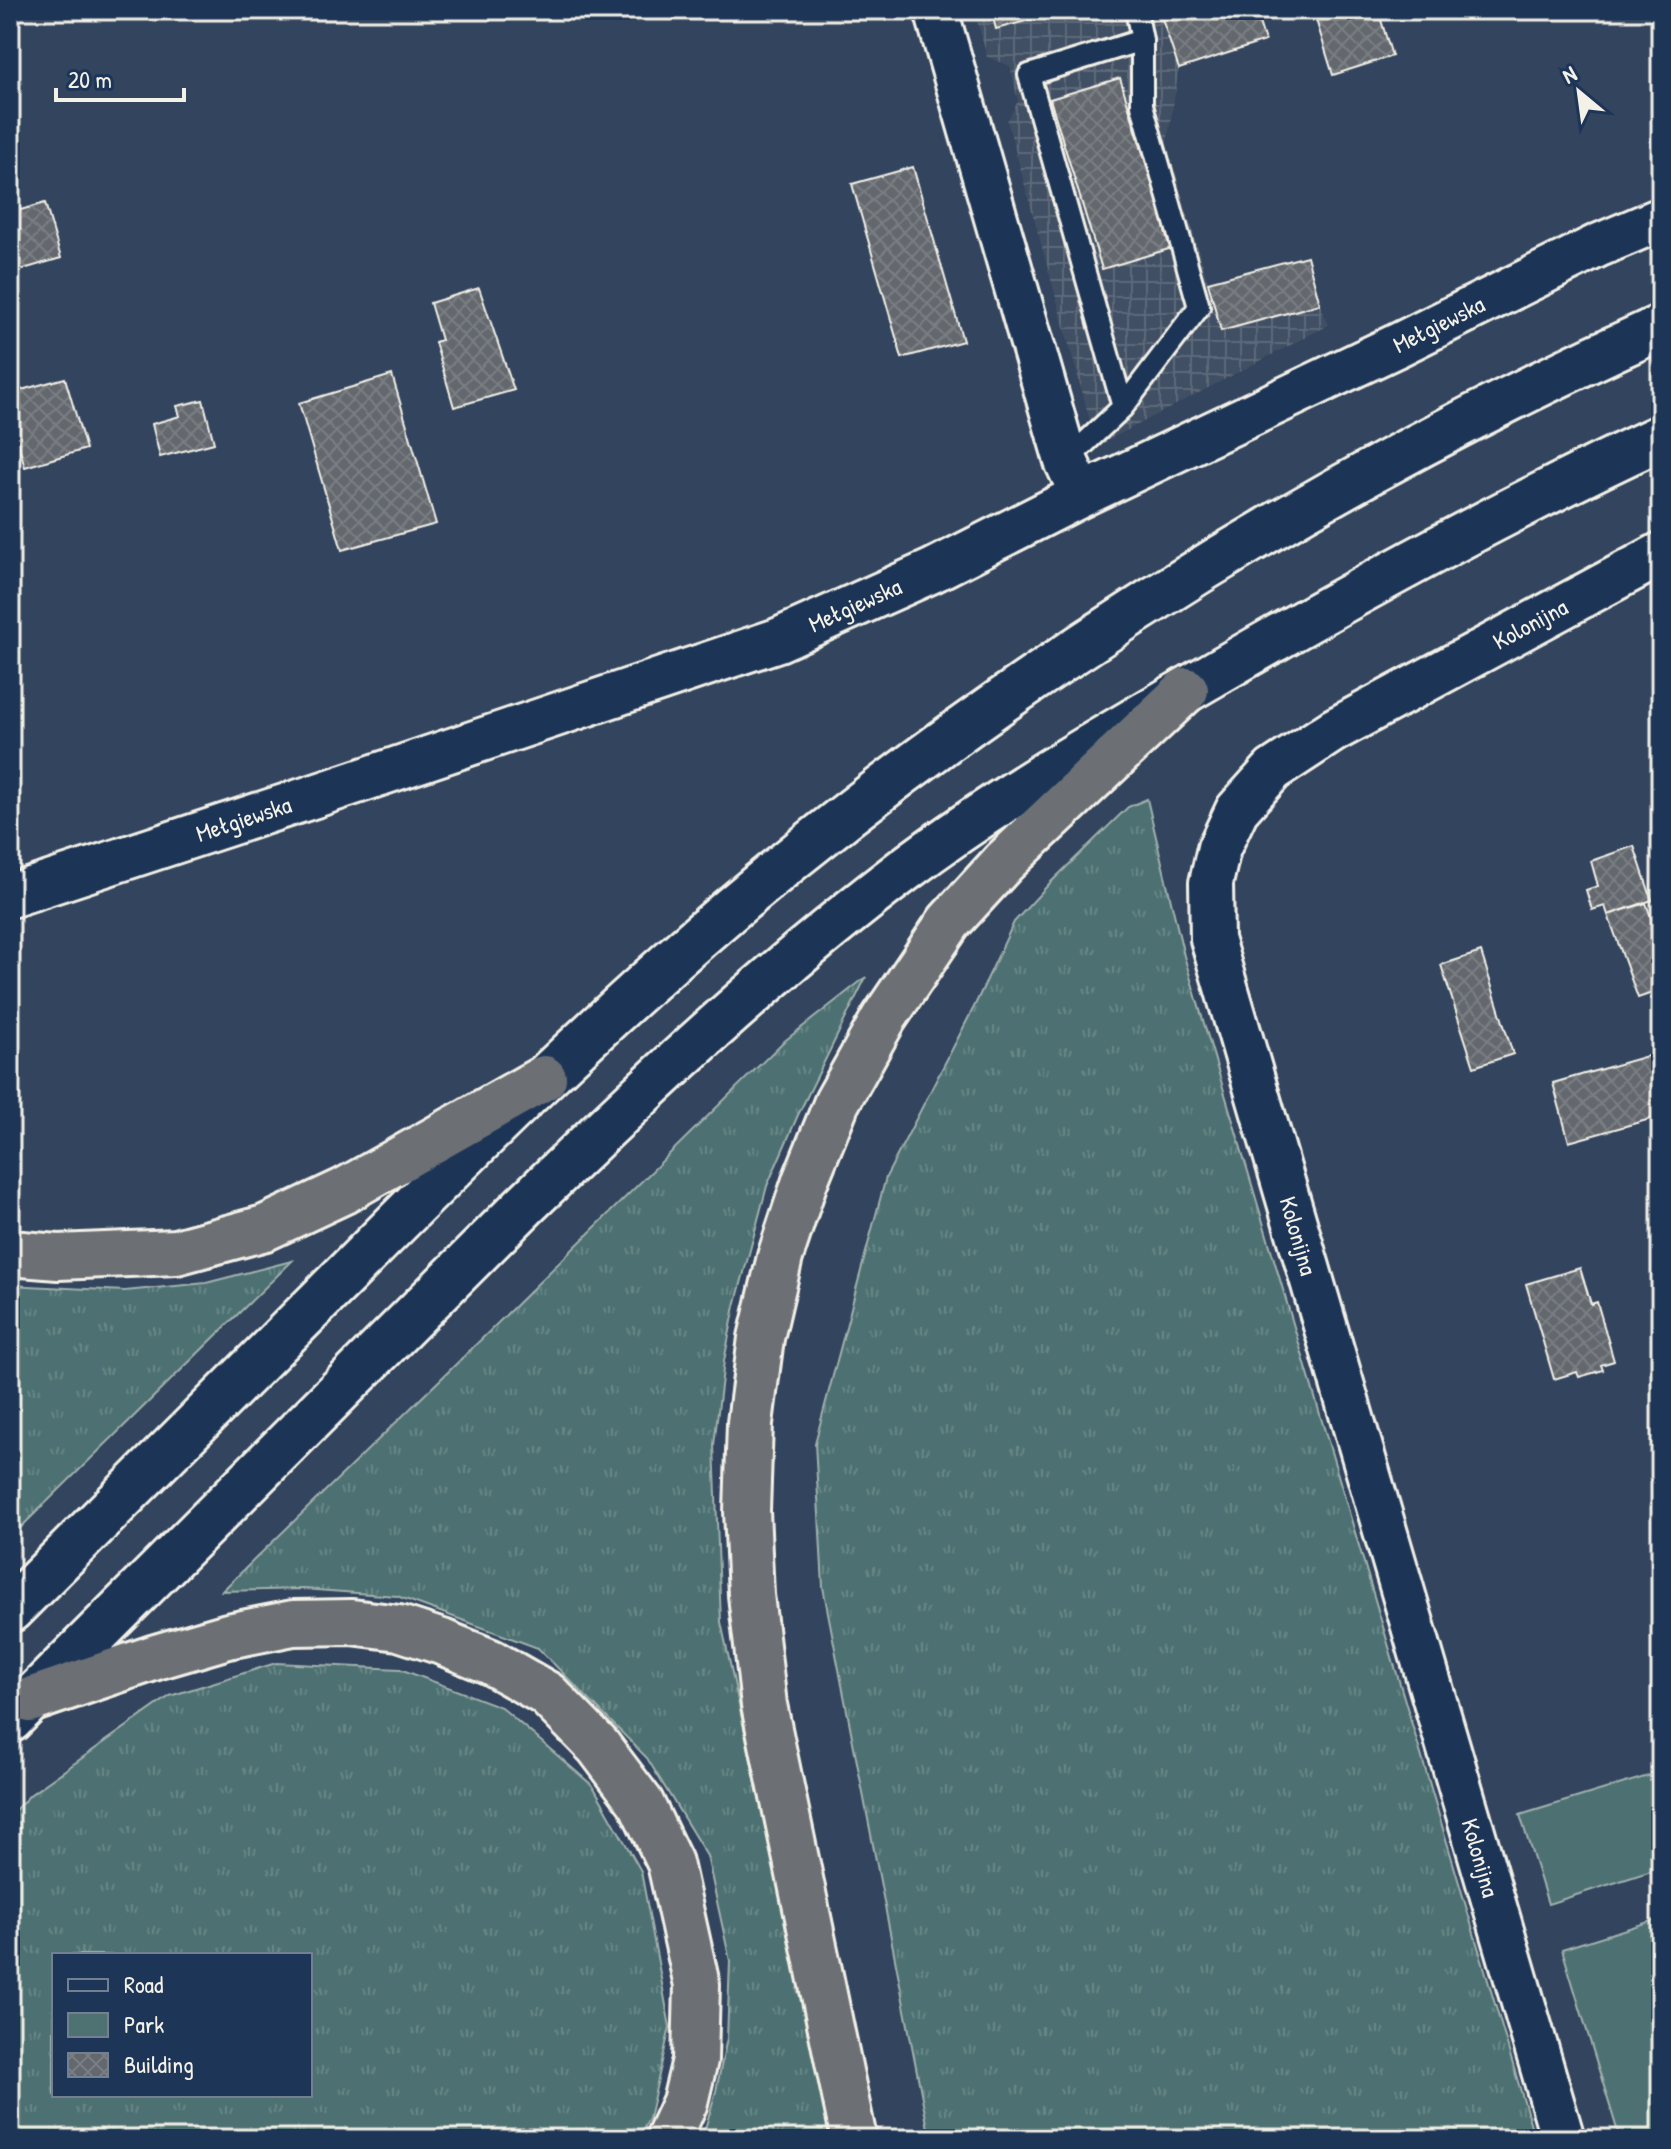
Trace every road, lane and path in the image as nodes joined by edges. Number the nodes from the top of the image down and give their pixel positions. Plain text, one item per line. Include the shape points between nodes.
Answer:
1 (936, 10) edge
2 (1136, 10) edge
3 (1142, 40) junction
4 (1661, 219) edge
5 (1661, 327) edge
6 (1123, 407) junction
7 (1661, 437) edge
8 (1074, 478) junction
9 (1661, 554) edge
10 (1186, 690) junction
11 (10, 896) edge
12 (544, 1078) junction
13 (10, 1253) edge
14 (10, 1610) edge
15 (20, 1710) edge
16 (668, 2139) edge
17 (854, 2139) edge
18 (1563, 2139) edge

1 - 8 street
2 - 3 lane
3 - 6 lane via 1142,105 1199,307
3 - 6 lane via 1029,75
4 - 8 street, Mełgiewska via 1400,344
5 - 12 main road via 1347,483 1076,649 950,737 791,860 667,964
6 - 8 lane
7 - 10 main road via 1473,529
8 - 11 street, Mełgiewska via 932,571 778,640
9 - 18 street, Kolonijna via 1334,730 1273,770 1237,810 1219,848 1211,883 1212,939
10 - 15 main road via 1047,774 894,877 713,1027 525,1205
10 - 17 highway via 1004,862 949,922 884,1018 837,1102 805,1181 761,1338 750,1423 751,1595 764,1705
12 - 13 highway via 344,1191 265,1228 176,1252 58,1257
12 - 14 main road
15 - 16 highway via 156,1657 293,1623 399,1628 491,1662 547,1694 598,1746 641,1803 670,1863 697,1985 695,2060 685,2102

